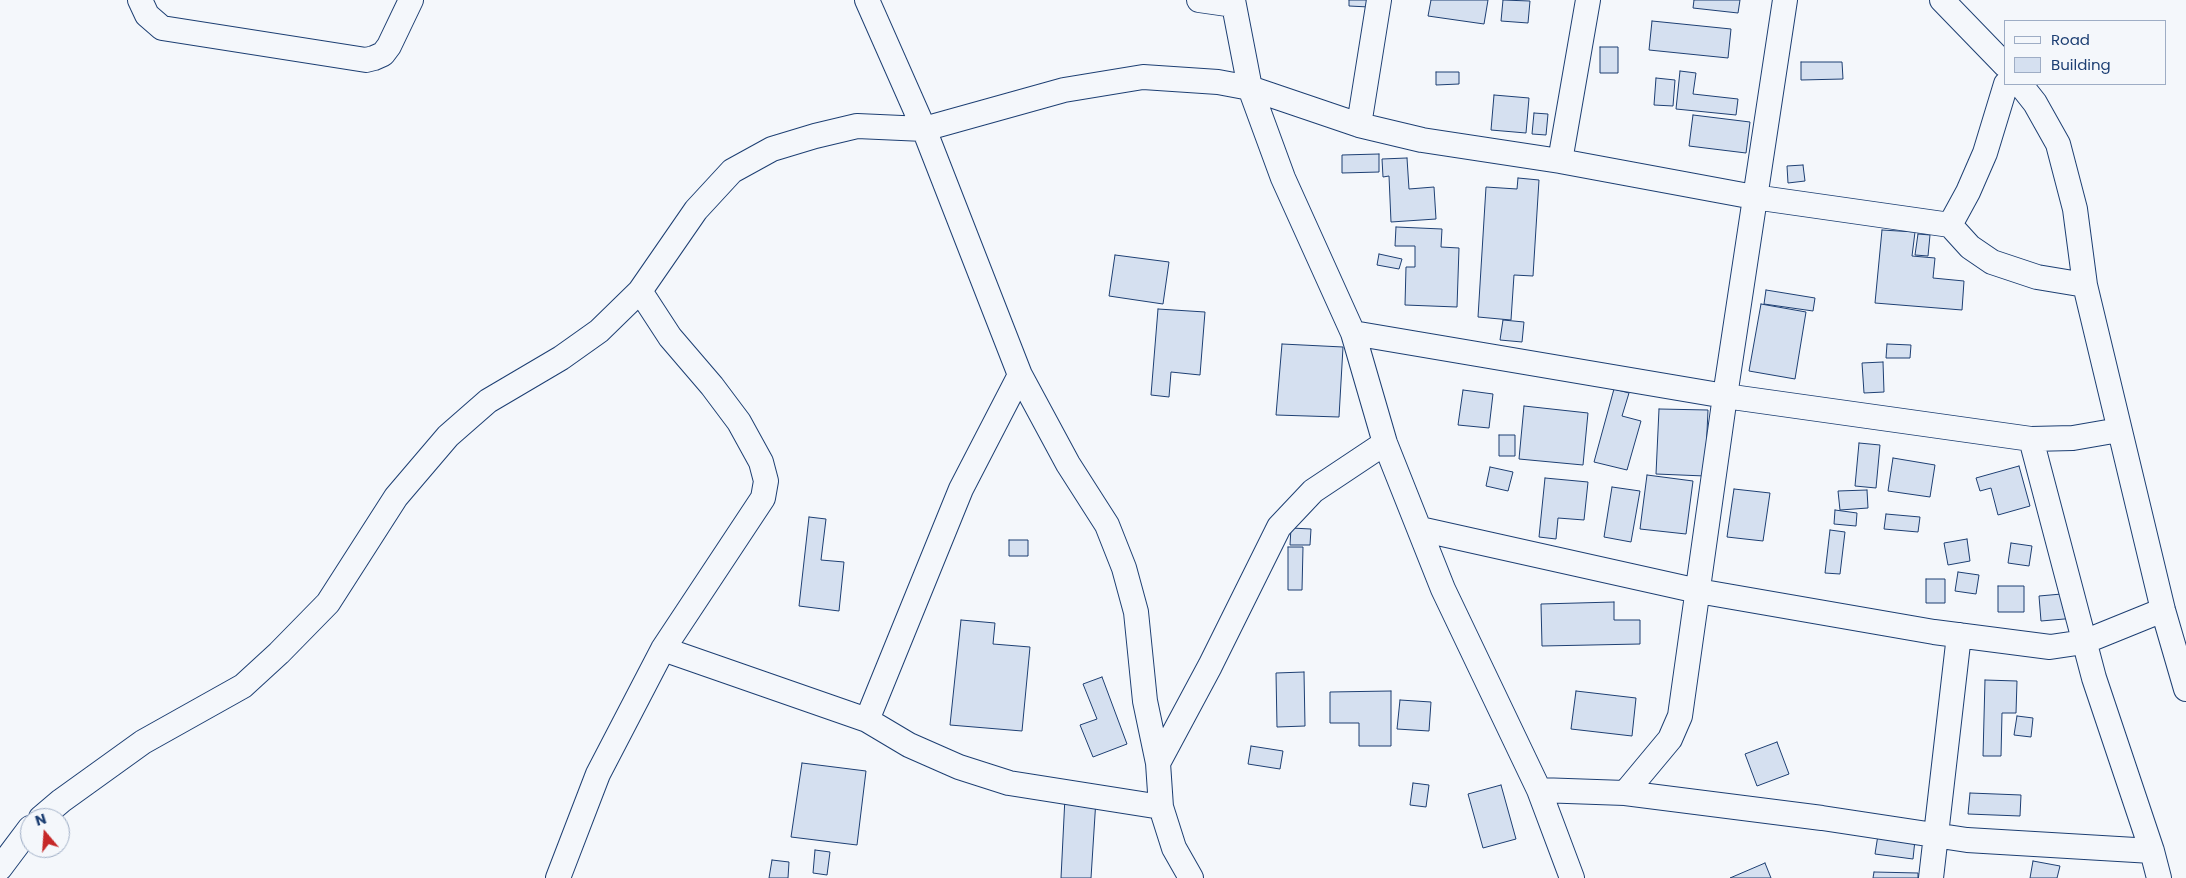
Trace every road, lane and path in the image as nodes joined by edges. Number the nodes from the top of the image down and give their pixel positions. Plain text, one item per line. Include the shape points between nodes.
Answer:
1 (140, 0) edge
2 (411, 0) edge
3 (867, 0) edge
4 (1199, 0) edge
5 (1379, 0) edge
6 (1588, 0) edge
7 (1785, 0) edge
8 (1942, 0) edge
9 (1233, 3) edge
10 (2004, 64) edge
11 (2006, 85) edge
12 (2021, 85) edge
13 (1250, 88) junction
14 (1359, 125) junction
15 (924, 129) junction
16 (1560, 161) junction
17 (1754, 197) junction
18 (1950, 224) junction
19 (2084, 285) junction
20 (640, 291) junction
21 (1353, 333) junction
22 (1020, 375) junction
23 (1725, 396) junction
24 (2119, 430) junction
25 (2031, 440) junction
26 (1385, 443) junction
27 (1420, 529) junction
28 (1698, 591) junction
29 (2163, 610) junction
30 (1959, 635) junction
31 (2084, 642) junction
32 (663, 649) junction
33 (2186, 689) edge
34 (867, 720) junction
35 (1158, 763) junction
36 (1539, 790) junction
37 (1625, 793) junction
38 (1161, 807) junction
39 (53, 808) edge
40 (1937, 836) junction
41 (20, 841) edge
42 (2152, 851) junction
43 (0, 867) edge
44 (558, 878) edge
45 (1191, 878) edge
46 (1572, 878) edge
47 (1931, 878) edge
48 (2159, 878) edge

1 - 2 street via 147,15 162,28 366,60 383,54 389,46
3 - 15 street
4 - 9 street
5 - 14 street
6 - 16 street
7 - 17 street
8 - 10 street
9 - 13 street
11 - 18 street via 1985,153
12 - 19 street via 2058,144 2075,209
13 - 14 street
13 - 15 street via 1218,82 1143,77 1064,90
13 - 21 street via 1283,178
14 - 16 street via 1422,140
15 - 20 street via 857,126 772,149 732,172 696,210
15 - 22 street
16 - 17 street
17 - 18 street
17 - 23 street
18 - 19 street via 1970,247 1992,262 2036,277
19 - 24 street
20 - 32 street via 670,337 739,422 761,462 766,481 762,498
20 - 39 street via 599,331 561,358 488,401 448,436 396,497 328,602 243,686 143,742
21 - 23 street
21 - 26 street
22 - 34 street via 961,489
22 - 35 street via 1068,464 1107,525 1124,568 1136,612 1145,701
23 - 25 street
23 - 28 street
24 - 25 street via 2073,438
24 - 29 street
25 - 31 street
26 - 27 street
26 - 35 street via 1313,491 1279,527 1215,658
27 - 28 street
27 - 36 street via 1443,589
28 - 30 street
28 - 37 street via 1680,716 1670,738
29 - 31 street
29 - 33 street
30 - 31 street via 2050,647
30 - 40 street
31 - 42 street
32 - 34 street
32 - 44 street via 598,774
34 - 38 street via 909,745 1009,783
35 - 38 street
36 - 37 street
36 - 46 street
37 - 40 street
38 - 45 street via 1174,848
40 - 42 street
40 - 47 street
41 - 43 street
42 - 48 street

